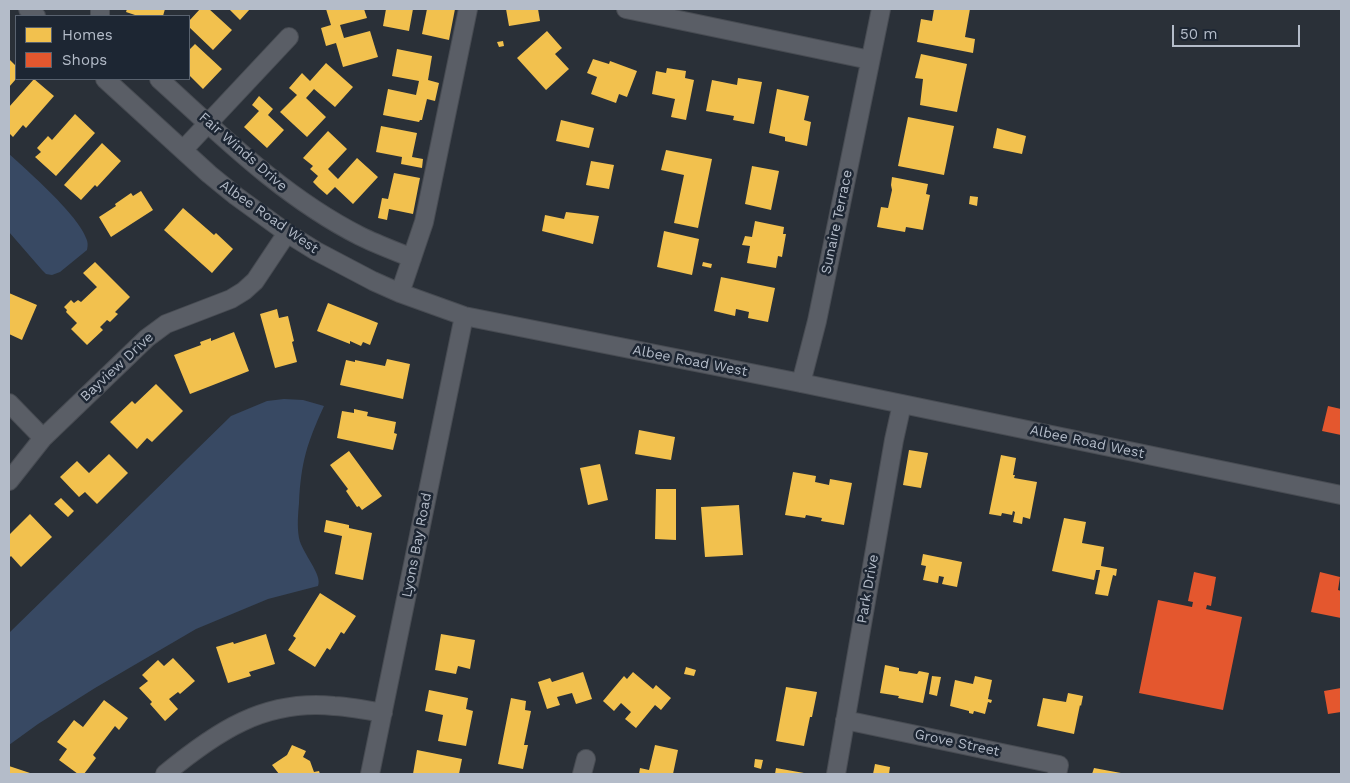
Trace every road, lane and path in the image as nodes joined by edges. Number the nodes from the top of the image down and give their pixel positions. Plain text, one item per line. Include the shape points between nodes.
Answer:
1 (468, 9) edge
2 (626, 9) edge
3 (881, 9) edge
4 (288, 37) dead end
5 (870, 60) junction
6 (106, 80) edge
7 (160, 80) edge
8 (208, 123) junction
9 (183, 150) junction
10 (287, 233) junction
11 (412, 258) junction
12 (400, 293) junction
13 (464, 316) junction
14 (801, 383) junction
15 (9, 403) edge
16 (902, 404) junction
17 (43, 438) junction
18 (9, 481) edge
19 (1341, 495) edge
20 (383, 713) junction
21 (845, 720) junction
22 (165, 774) edge
23 (370, 774) edge
24 (836, 774) edge
25 (1057, 774) edge

1 - 11 street via 424,222
2 - 5 street
3 - 5 street, Sunaire Terrace
4 - 8 street
5 - 14 street, Sunaire Terrace via 817,321
6 - 9 street, Albee Road West
7 - 8 street, Fair Winds Drive
8 - 9 street
8 - 11 street, Fair Winds Drive via 257,168 314,209 361,237
9 - 10 street, Albee Road West via 236,196
10 - 12 street, Albee Road West via 343,266
10 - 17 street, Bayview Drive via 244,291 157,330
11 - 12 street
12 - 13 street, Albee Road West
13 - 14 street, Albee Road West
13 - 20 street, Lyons Bay Road
14 - 16 street, Albee Road West
15 - 17 street
16 - 19 street, Albee Road West
16 - 21 street, Park Drive
17 - 18 street, Bayview Drive
20 - 22 street via 332,705 306,705 257,714 215,735
20 - 23 street, Lyons Bay Road
21 - 24 street, Park Drive
21 - 25 street, Grove Street via 1059,765

